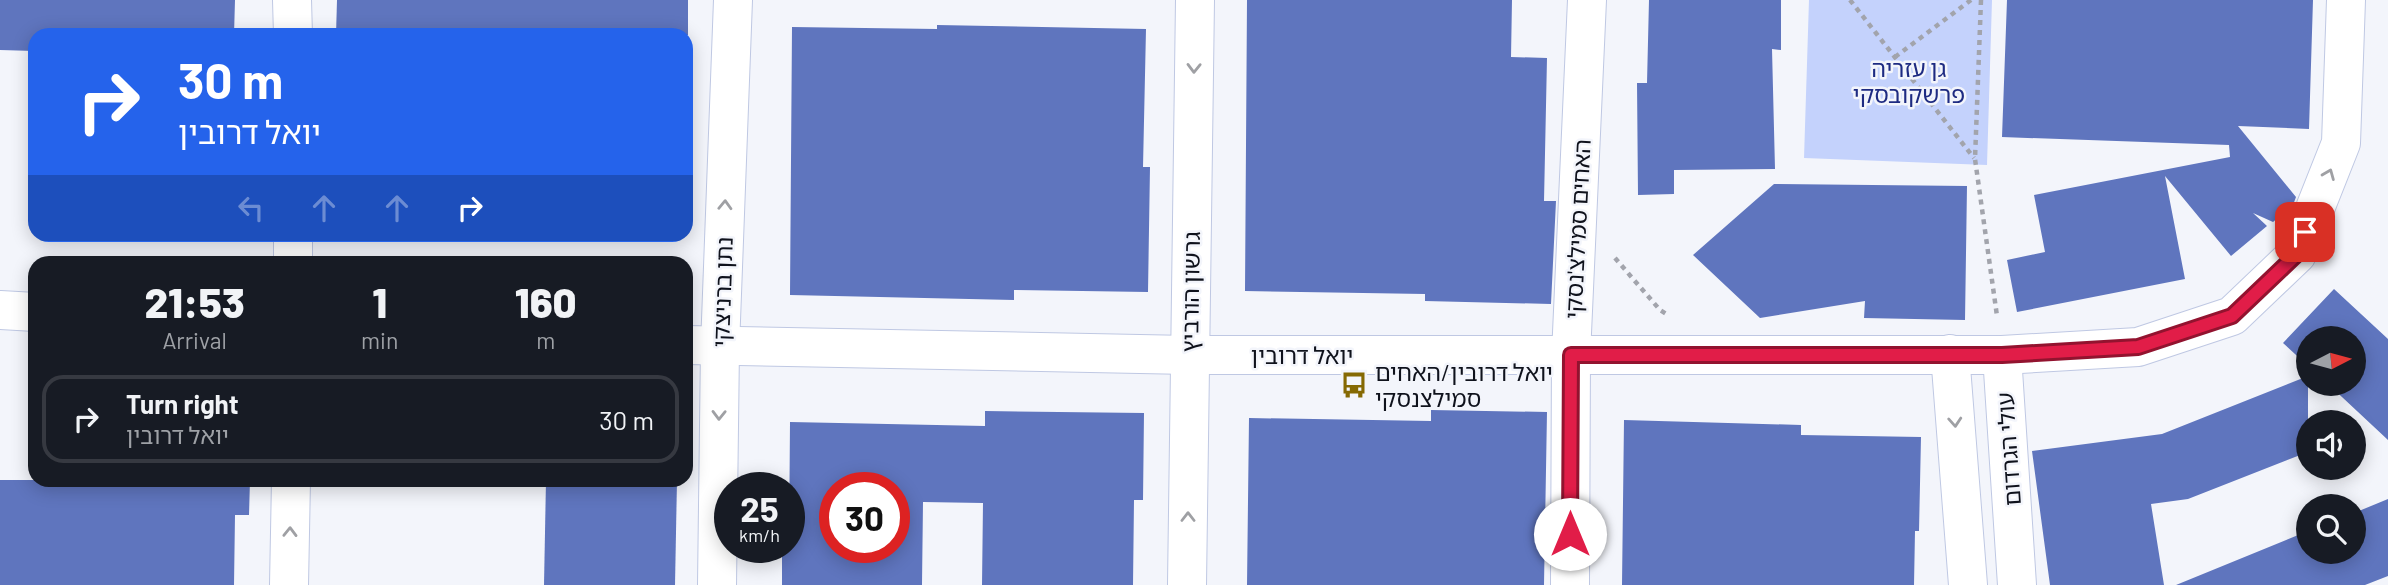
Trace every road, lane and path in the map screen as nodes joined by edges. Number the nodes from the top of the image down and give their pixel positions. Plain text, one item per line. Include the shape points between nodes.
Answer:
1 (292, 0) edge
2 (733, 0) edge
3 (1195, 0) edge
4 (1587, 0) edge
5 (1850, 0) edge
6 (1971, 0) edge
7 (1981, 0) edge
8 (2346, 0) edge
9 (293, 28) edge
10 (1895, 57) junction
11 (1975, 159) junction
12 (1611, 254) dead end
13 (0, 310) edge
14 (28, 312) edge
15 (1671, 317) dead end
16 (703, 346) edge
17 (1950, 354) junction
18 (1189, 355) junction
19 (1571, 355) junction
20 (2002, 355) junction
21 (291, 487) edge
22 (289, 585) edge
23 (718, 585) edge
24 (1187, 585) edge
25 (1570, 585) edge
26 (1968, 585) edge
27 (2017, 585) edge

1 - 9 street
16 -> 2 street, נתן ברניצקי
3 -> 18 street, גרשון הורביץ
4 - 19 street, האחים סמילצ'נסקי
5 - 10 path
6 - 10 path
7 - 11 path
20 -> 8 street via 2138,347 2232,316 2297,254 2341,143
10 - 11 path
11 - 20 path
12 - 15 path
13 - 14 street
16 - 18 street, יואל דרובין
16 -> 23 street, נתן ברניצקי
17 - 19 street, יואל דרובין
17 - 20 street, יואל דרובין
17 -> 26 street
18 - 19 street, יואל דרובין
24 -> 18 street, גרשון הורביץ
19 - 25 street, האחים סמילצ'נסקי
20 - 27 street, עולי הגרדום
22 -> 21 street

